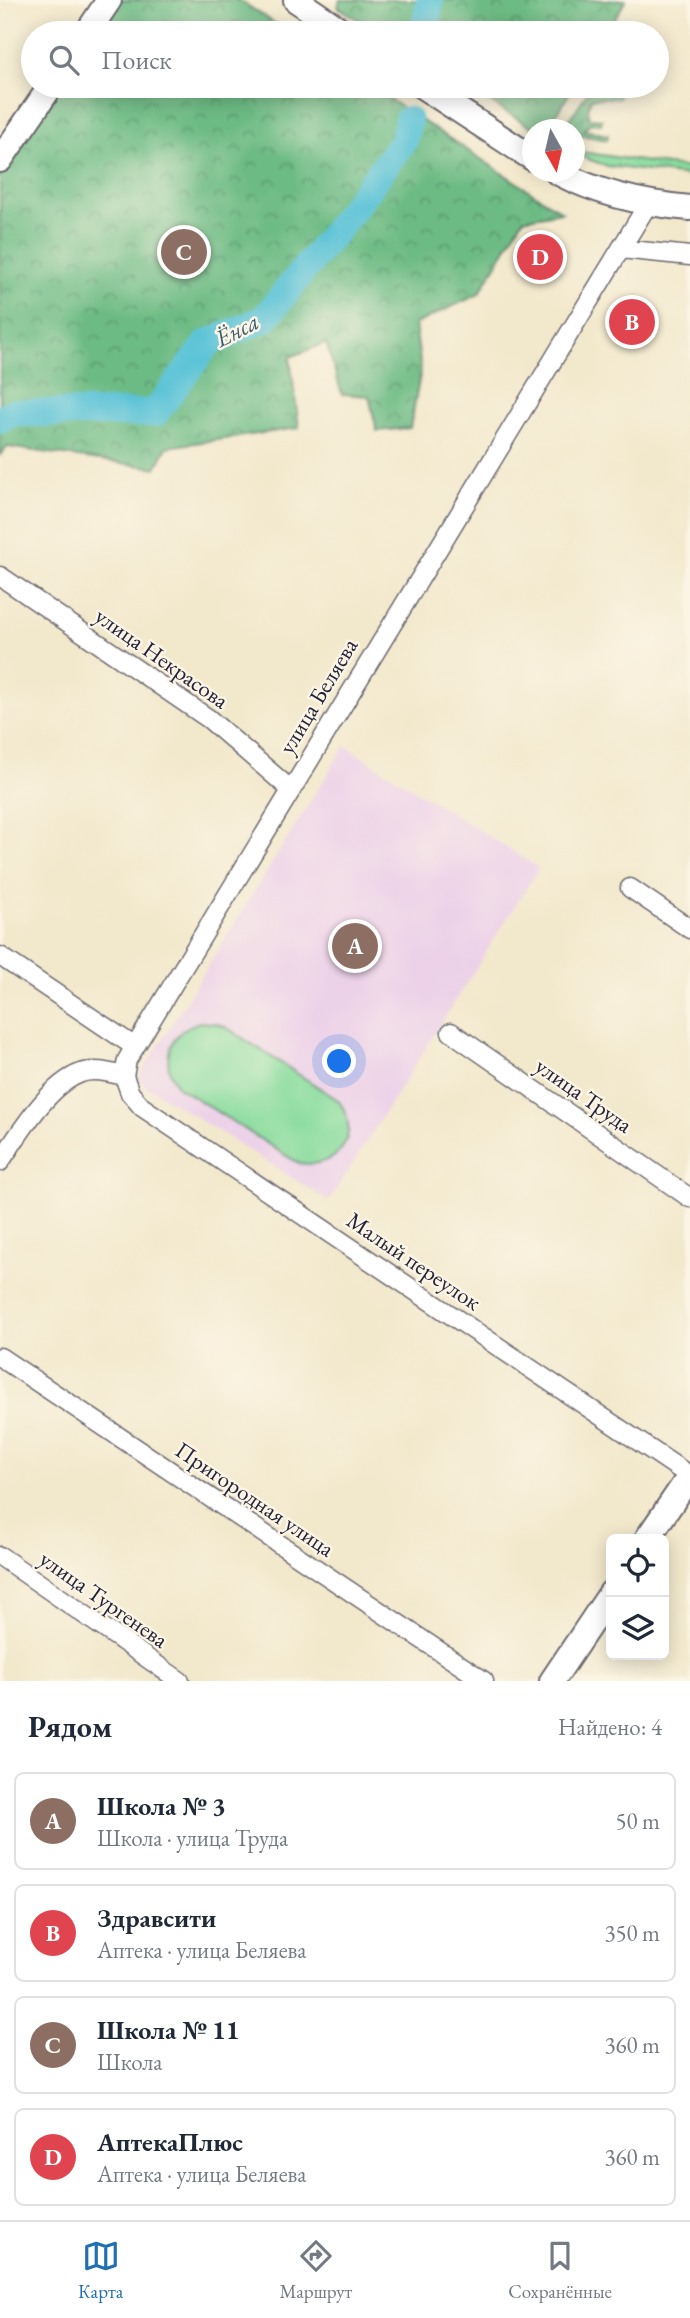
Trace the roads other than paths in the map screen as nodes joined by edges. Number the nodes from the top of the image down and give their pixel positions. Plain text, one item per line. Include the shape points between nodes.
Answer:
1 (109, 0) edge
2 (296, 0) edge
3 (95, 21) edge
4 (327, 21) edge
5 (43, 98) edge
6 (440, 98) edge
7 (522, 151) edge
8 (0, 160) edge
9 (578, 182) edge
10 (648, 204) junction
11 (690, 208) edge
12 (621, 249) junction
13 (690, 256) edge
14 (0, 576) edge
15 (290, 789) junction
16 (630, 888) dead end
17 (690, 929) edge
18 (0, 956) edge
19 (451, 1032) dead end
20 (135, 1047) junction
21 (124, 1076) junction
22 (0, 1162) edge
23 (690, 1198) edge
24 (0, 1357) edge
25 (690, 1476) edge
26 (650, 1534) edge
27 (0, 1556) edge
28 (608, 1597) edge
29 (180, 1681) edge
30 (484, 1681) edge
31 (552, 1681) edge

1 - 3 main road
2 - 4 main road
5 - 8 main road
6 - 7 main road
9 - 10 main road
10 - 11 main road
10 - 12 street, улица Беляева
12 - 13 street
12 - 15 street, улица Беляева
14 - 15 street, улица Некрасова via 209,719
15 - 20 street, улица Беляева
16 - 17 street
18 - 20 street
19 - 23 street, улица Труда
20 - 21 street, улица Беляева
21 - 22 street via 95,1071 80,1073 63,1084 43,1102
21 - 25 street, Малый переулок via 142,1107
24 - 30 street, Пригородная улица
25 - 26 main road
27 - 29 street, улица Тургенева
28 - 31 main road

